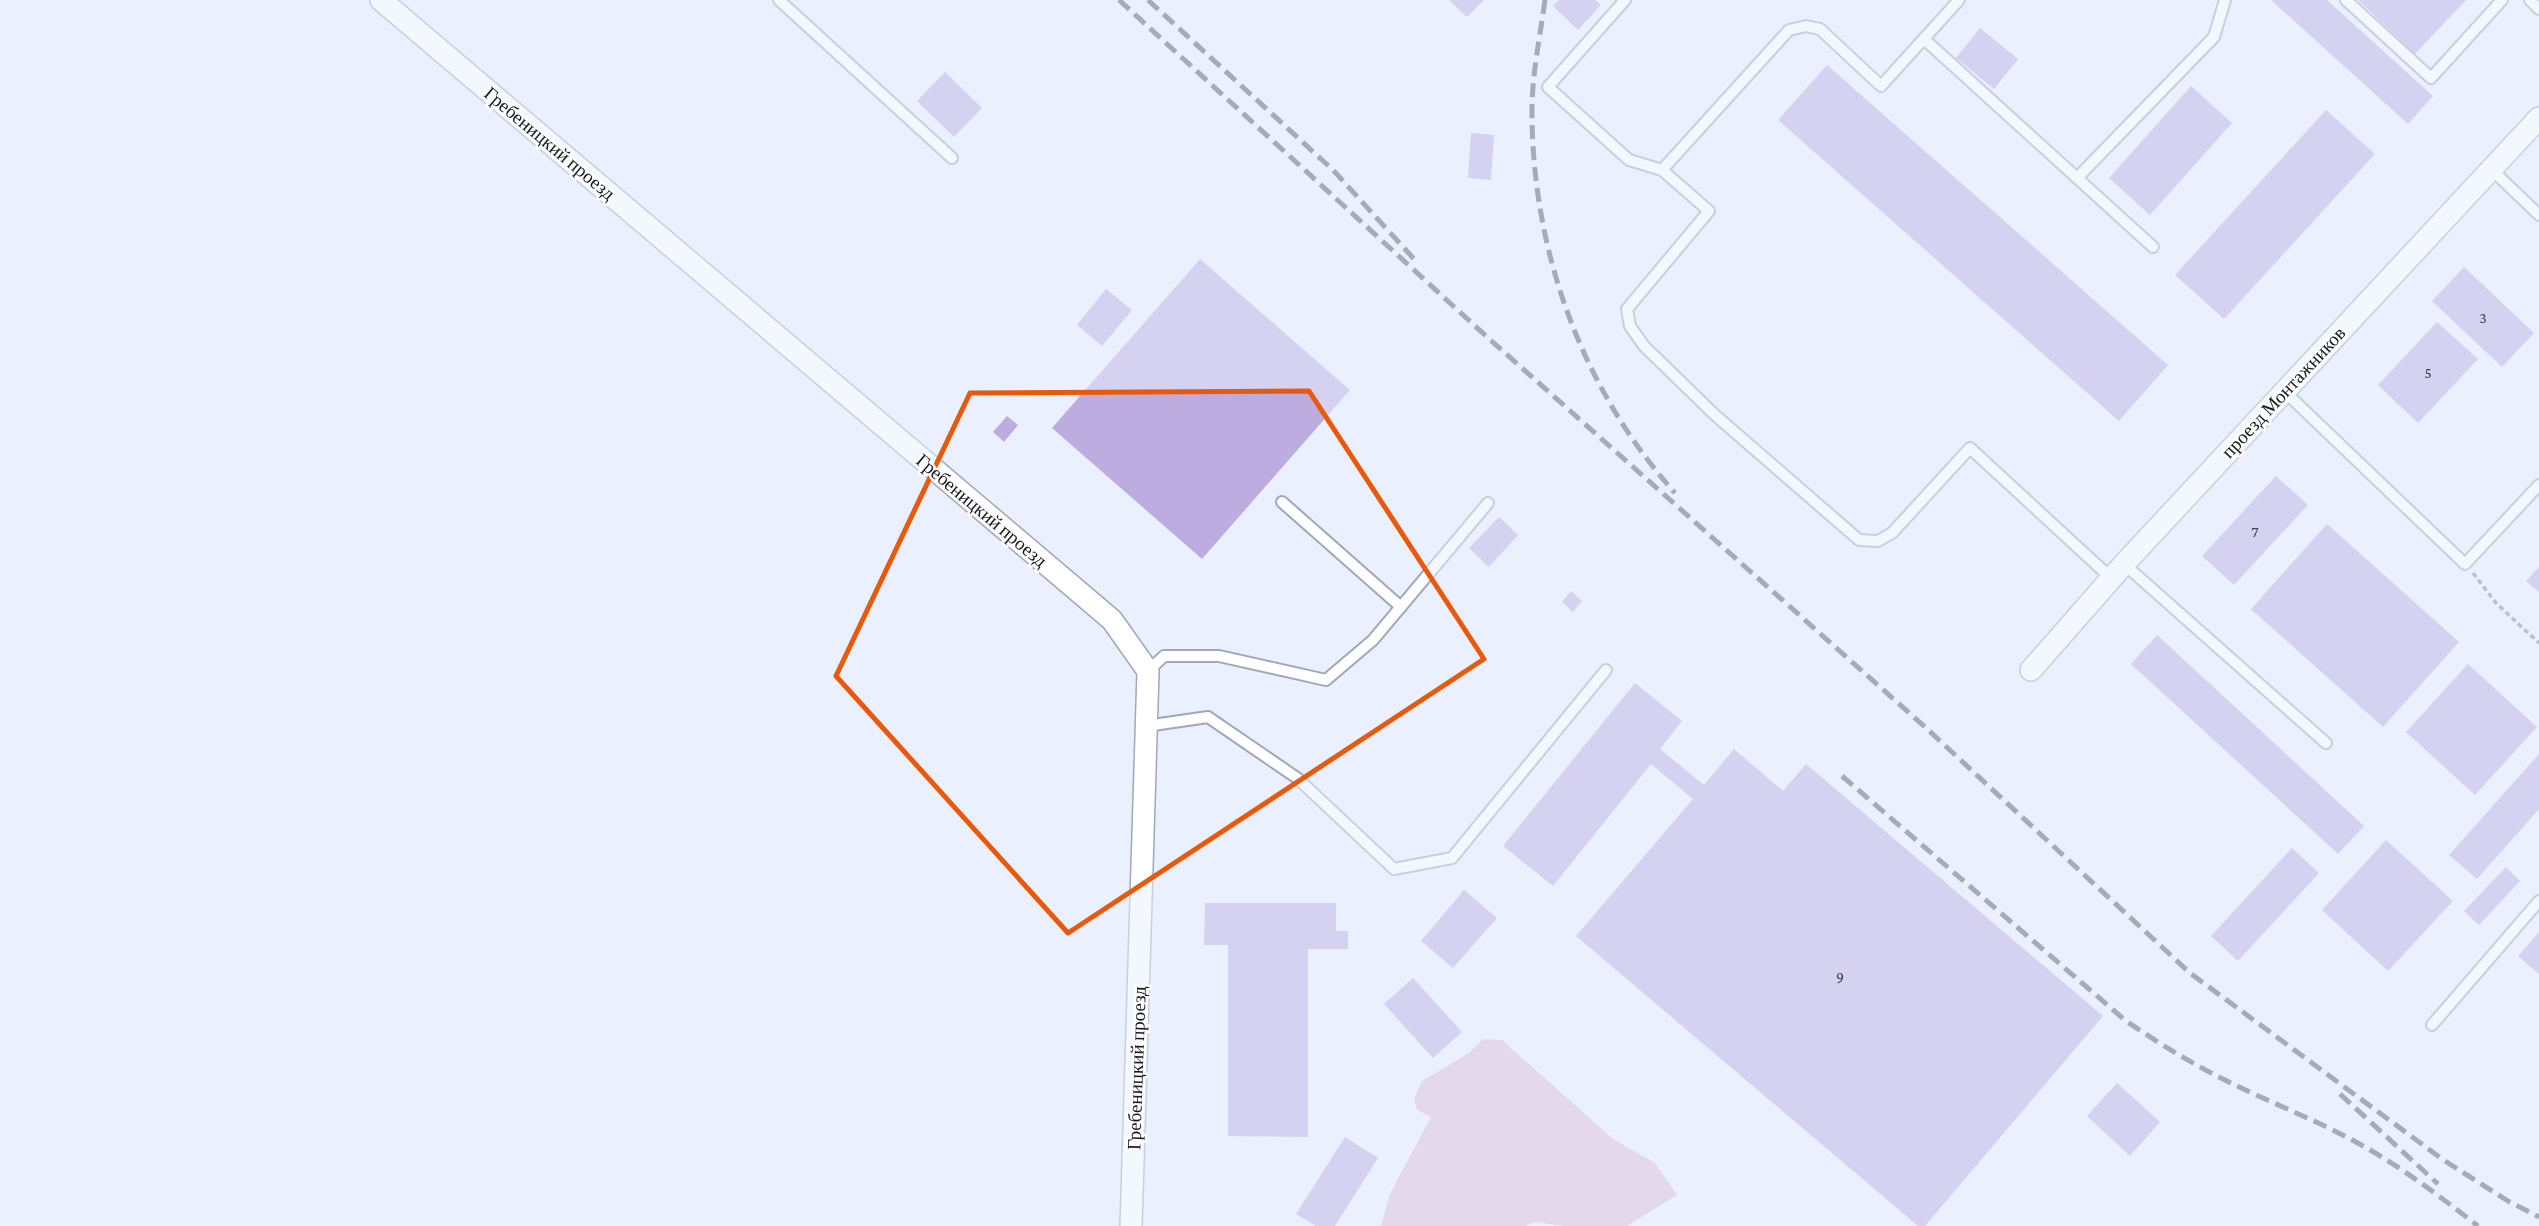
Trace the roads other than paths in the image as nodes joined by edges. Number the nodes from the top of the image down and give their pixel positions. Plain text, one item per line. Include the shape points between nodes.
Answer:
1 (381, 0) edge
2 (779, 0) edge
3 (1625, 0) edge
4 (1959, 0) edge
5 (2225, 0) edge
6 (2346, 0) edge
7 (2502, 0) edge
8 (2530, 0) edge
9 (2539, 9) edge
10 (1924, 38) junction
11 (2539, 118) edge
12 (952, 158) dead end
13 (2491, 169) junction
14 (1662, 170) junction
15 (2077, 178) junction
16 (2539, 215) edge
17 (2153, 247) dead end
18 (2284, 391) junction
19 (2539, 485) edge
20 (1282, 502) dead end
21 (1488, 503) dead end
22 (2117, 571) junction
23 (1401, 607) junction
24 (1606, 670) dead end
25 (2031, 670) dead end
26 (1148, 671) junction
27 (1146, 726) junction
28 (2326, 743) dead end
29 (2539, 901) edge
30 (2432, 1025) dead end
31 (1131, 1226) edge

1 - 26 street, Гребеницкий проезд via 1112,620
2 - 12 lane
3 - 14 lane via 1548,86 1629,160
4 - 10 lane
5 - 15 lane via 2214,37
6 - 7 lane via 2431,78
8 - 9 lane
10 - 14 lane via 1881,86 1820,29 1789,30
10 - 15 lane
11 - 13 street, проезд Монтажников
13 - 16 lane
13 - 18 street, проезд Монтажников
14 - 22 lane via 1709,211 1627,309 1630,326 1644,346 1716,415 1860,540 1878,541 1892,533 1970,448
15 - 17 lane
18 - 19 lane via 2465,564
18 - 22 street, проезд Монтажников
20 - 23 lane
21 - 23 lane
22 - 25 street, проезд Монтажников
22 - 28 lane
23 - 26 lane via 1373,640 1326,680 1219,656 1164,656
24 - 27 lane via 1452,858 1394,869 1297,778 1208,717
26 - 27 street, Гребеницкий проезд
27 - 31 street, Гребеницкий проезд
29 - 30 lane

